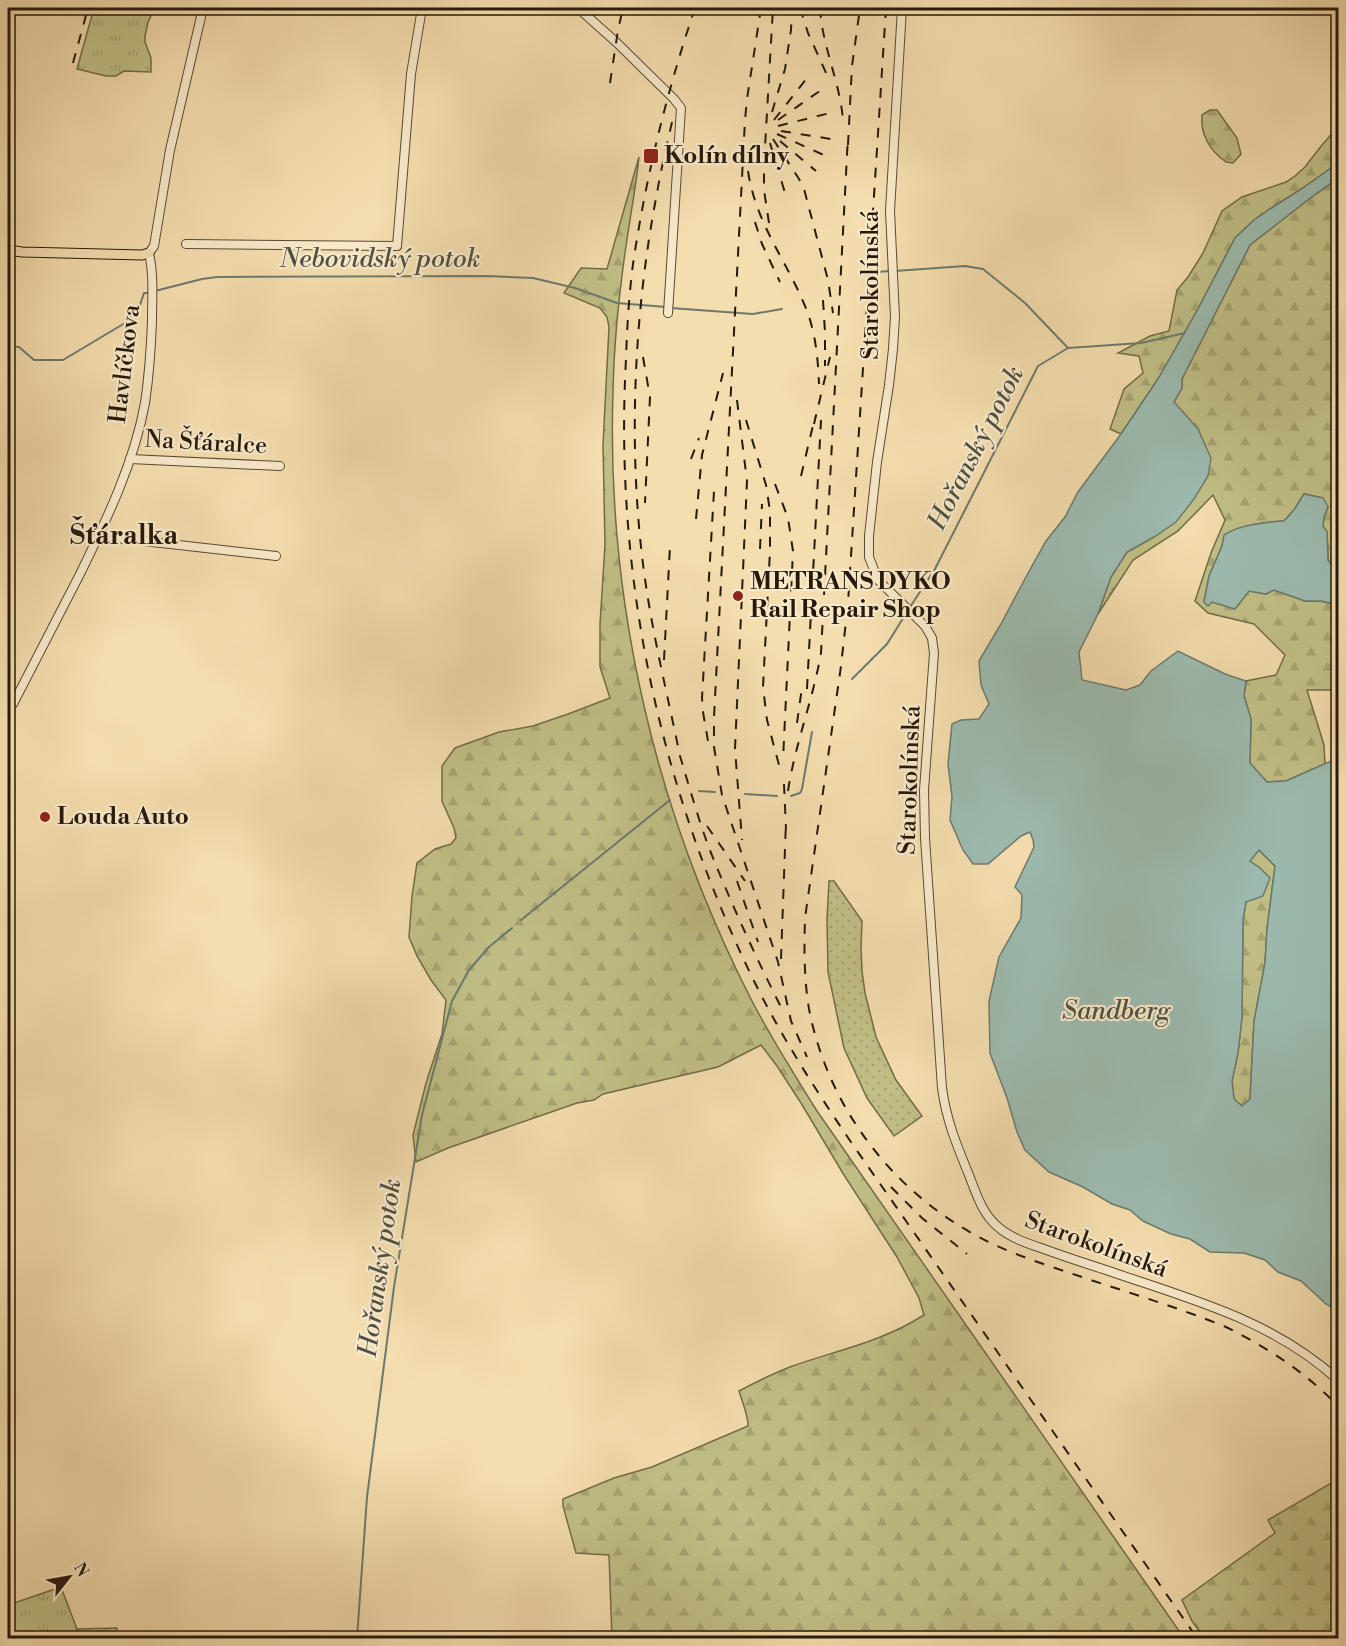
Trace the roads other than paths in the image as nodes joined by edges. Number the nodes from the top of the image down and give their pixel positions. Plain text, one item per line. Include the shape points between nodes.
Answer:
1 (203, 8) edge
2 (422, 8) edge
3 (578, 8) edge
4 (902, 8) edge
5 (186, 244) dead end
6 (8, 250) edge
7 (149, 253) junction
8 (668, 313) dead end
9 (130, 459) junction
10 (280, 466) dead end
11 (99, 536) junction
12 (276, 556) dead end
13 (13, 704) dead end
14 (1338, 1380) edge

1 - 7 street, Havlíčkova via 170,150 154,246
2 - 5 street via 411,74 397,246
3 - 8 street via 681,108
4 - 14 street, Starokolínská via 890,211 895,317 869,557 878,580 917,617 932,638 925,838 944,1107 980,1203 998,1228 1025,1242 1249,1321 1299,1349
6 - 7 main road
7 - 9 street, Havlíčkova via 153,283 151,351 145,404
9 - 10 street, Na Šťáralce
9 - 11 street, Havlíčkova
11 - 12 street
11 - 13 street, Havlíčkova

